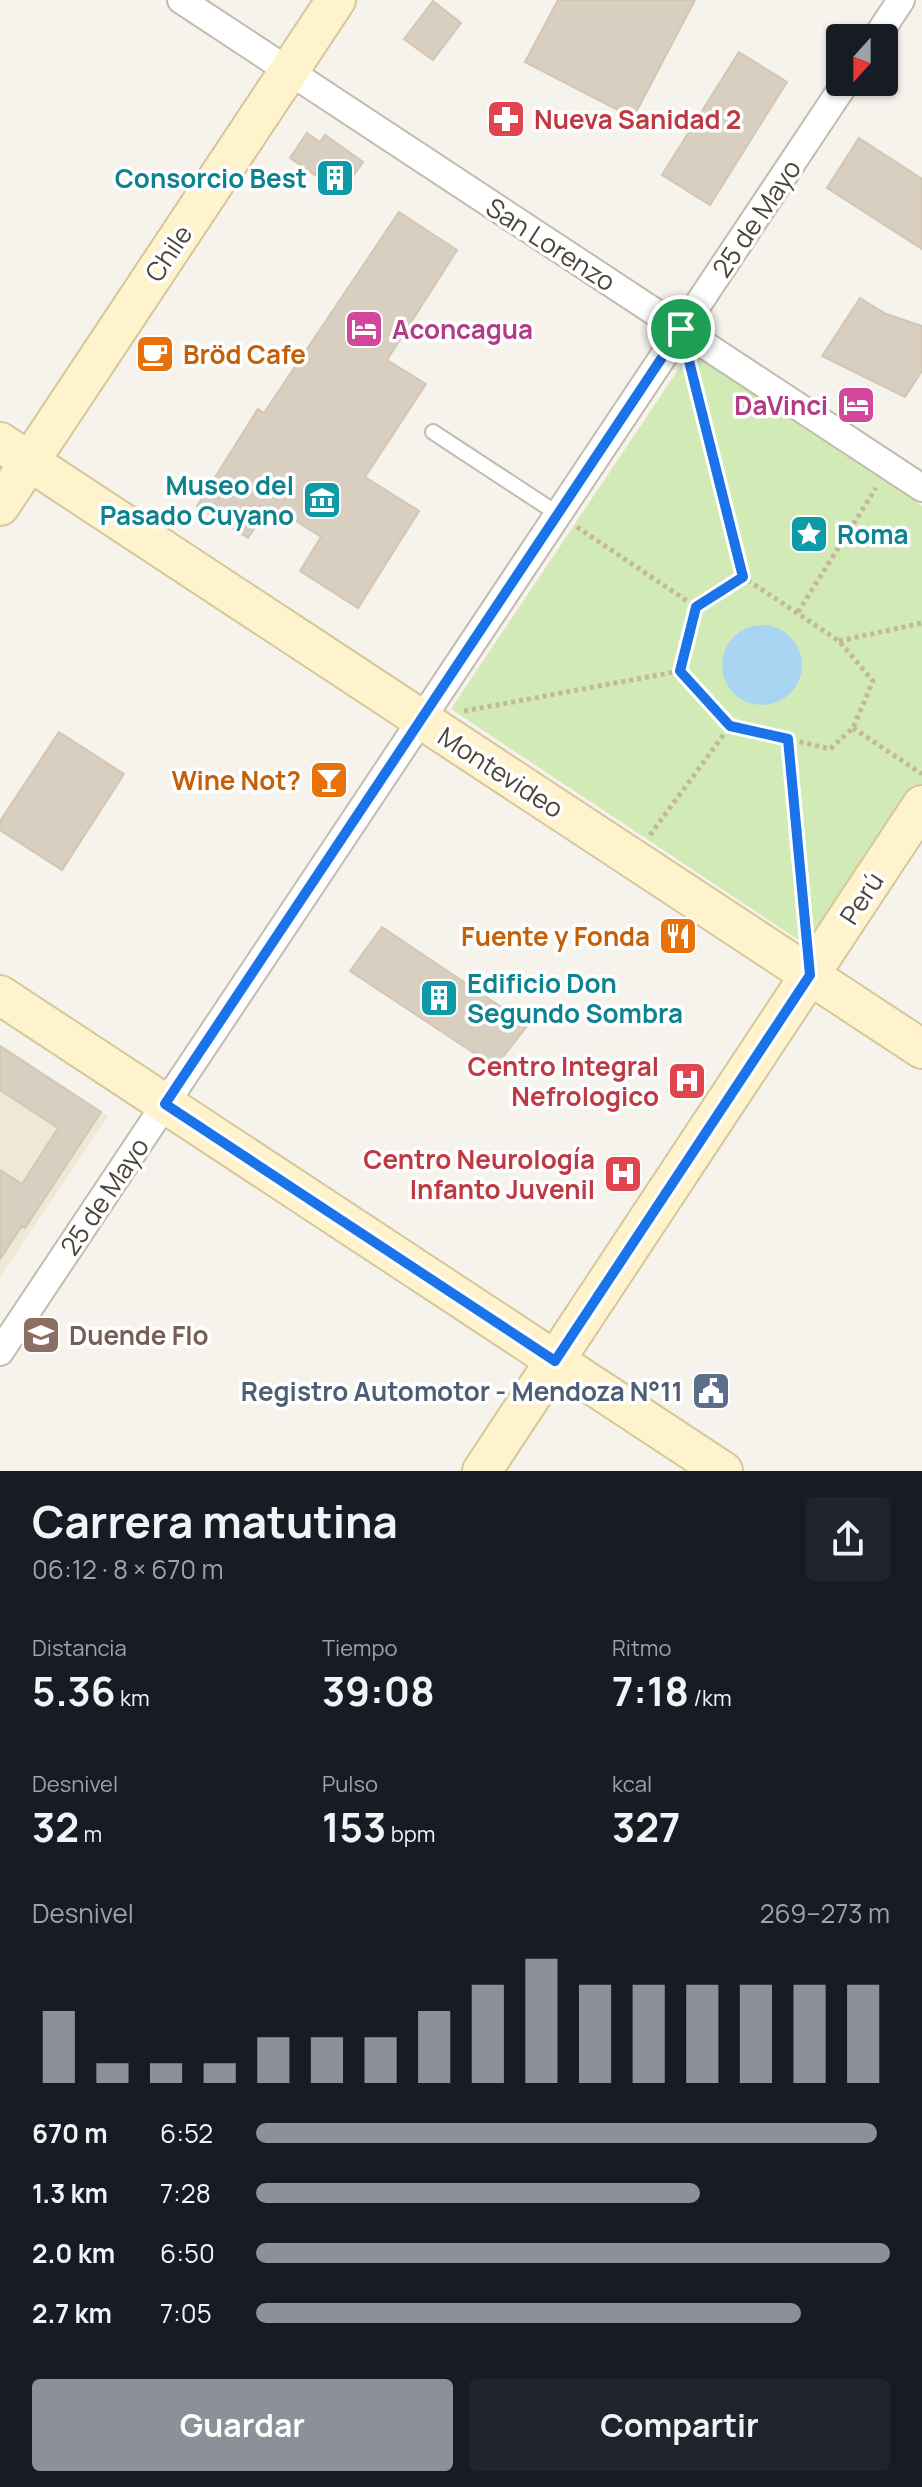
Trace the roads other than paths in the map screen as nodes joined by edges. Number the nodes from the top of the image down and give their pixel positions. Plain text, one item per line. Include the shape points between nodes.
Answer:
1 (181, 0) edge
2 (336, 0) edge
3 (901, 0) edge
4 (885, 24) edge
5 (288, 71) junction
6 (837, 96) edge
7 (681, 329) junction
8 (433, 432) dead end
9 (15, 451) edge
10 (922, 488) edge
11 (0, 506) edge
12 (558, 514) junction
13 (421, 719) junction
14 (922, 805) edge
15 (810, 975) junction
16 (0, 995) edge
17 (922, 1049) edge
18 (165, 1104) junction
19 (0, 1352) edge
20 (555, 1361) junction
21 (482, 1471) edge
22 (723, 1471) edge

1 - 5 street, San Lorenzo
2 - 5 street, Chile
3 - 4 street
5 - 7 street, San Lorenzo
5 - 9 street, Chile
6 - 7 street, 25 de Mayo
7 - 10 street, San Lorenzo
7 - 12 street, 25 de Mayo
8 - 12 lane
9 - 11 street, Chile
9 - 13 street, Montevideo
12 - 13 street, 25 de Mayo
13 - 15 street, Montevideo
13 - 18 street, 25 de Mayo
14 - 15 street, Perú
15 - 17 street, Montevideo
15 - 20 street, Perú
16 - 18 street
18 - 19 street, 25 de Mayo
18 - 20 street
20 - 21 street, Perú
20 - 22 street

